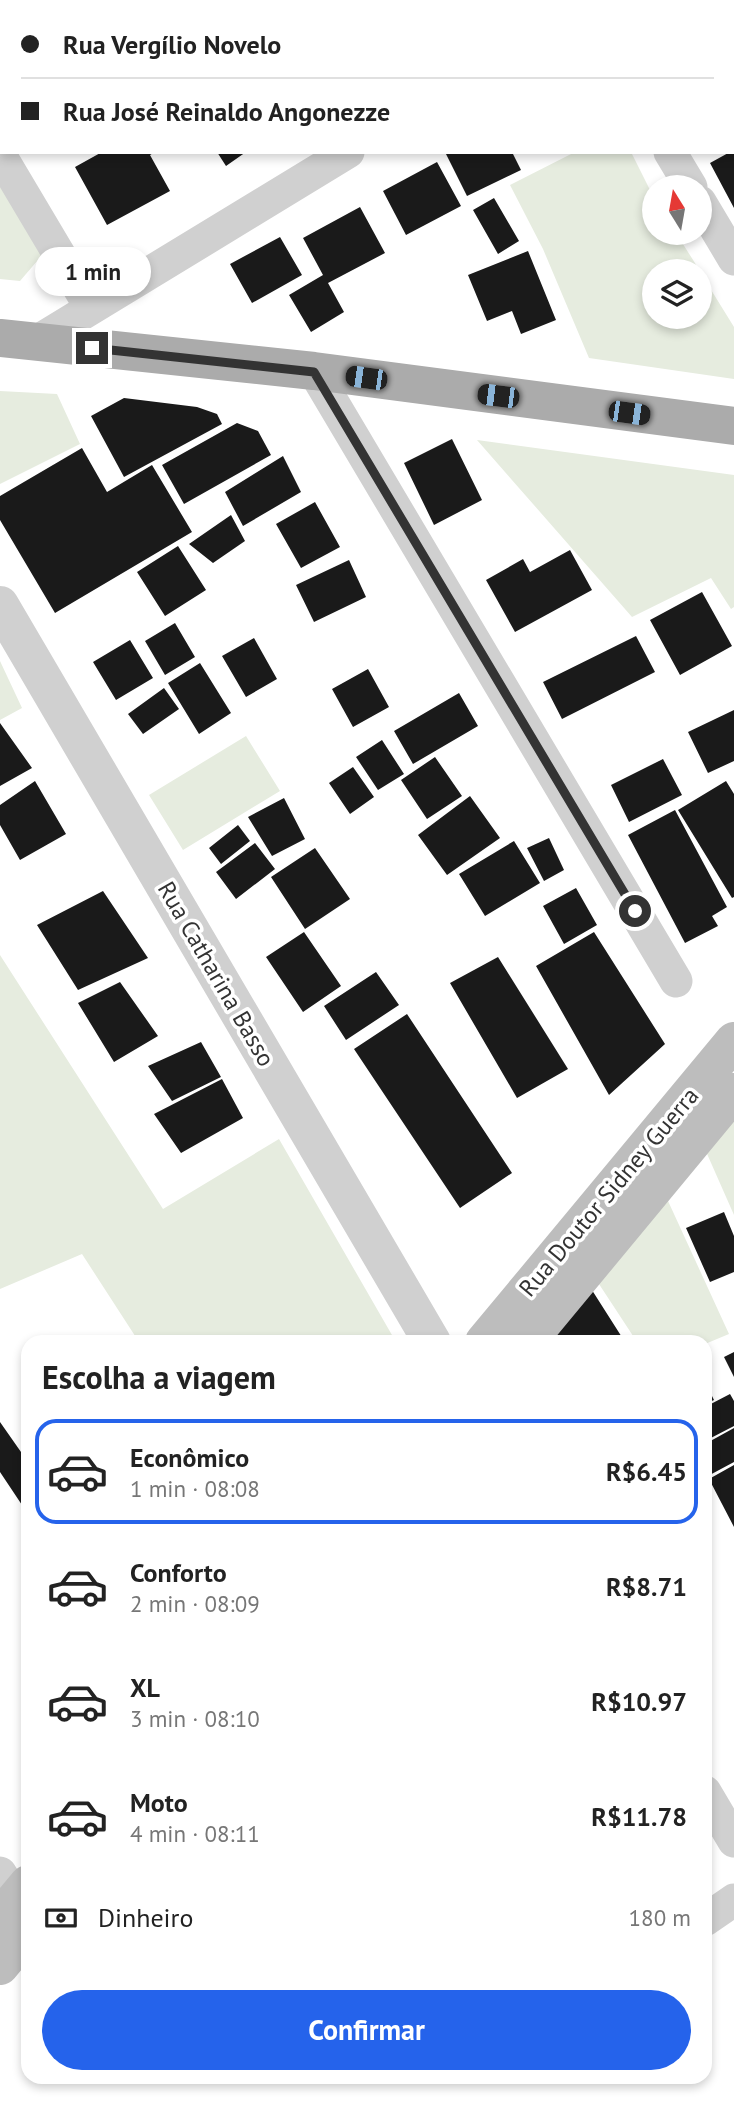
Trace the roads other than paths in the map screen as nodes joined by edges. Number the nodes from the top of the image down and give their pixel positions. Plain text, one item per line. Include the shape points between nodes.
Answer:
1 (345, 154) edge
2 (671, 154) edge
3 (0, 155) edge
4 (684, 175) edge
5 (712, 222) edge
6 (734, 259) edge
7 (91, 308) junction
8 (18, 340) edge
9 (314, 372) junction
10 (734, 426) edge
11 (0, 605) edge
12 (676, 981) dead end
13 (734, 1041) edge
14 (734, 1092) edge
15 (428, 1335) edge
16 (490, 1335) edge
17 (533, 1335) edge
18 (712, 1804) edge
19 (734, 1841) edge
20 (734, 1900) edge
21 (17, 1902) edge
22 (712, 1915) edge
23 (0, 1966) edge

1 - 7 street
2 - 4 street
3 - 7 street
5 - 6 street
7 - 8 street
8 - 9 main road
9 - 10 main road
9 - 12 street
11 - 15 street, Rua Catharina Basso
13 - 16 main road, Rua Doutor Sidney Guerra
14 - 17 main road, Rua Doutor Sidney Guerra
18 - 19 street
20 - 22 street
21 - 23 main road

